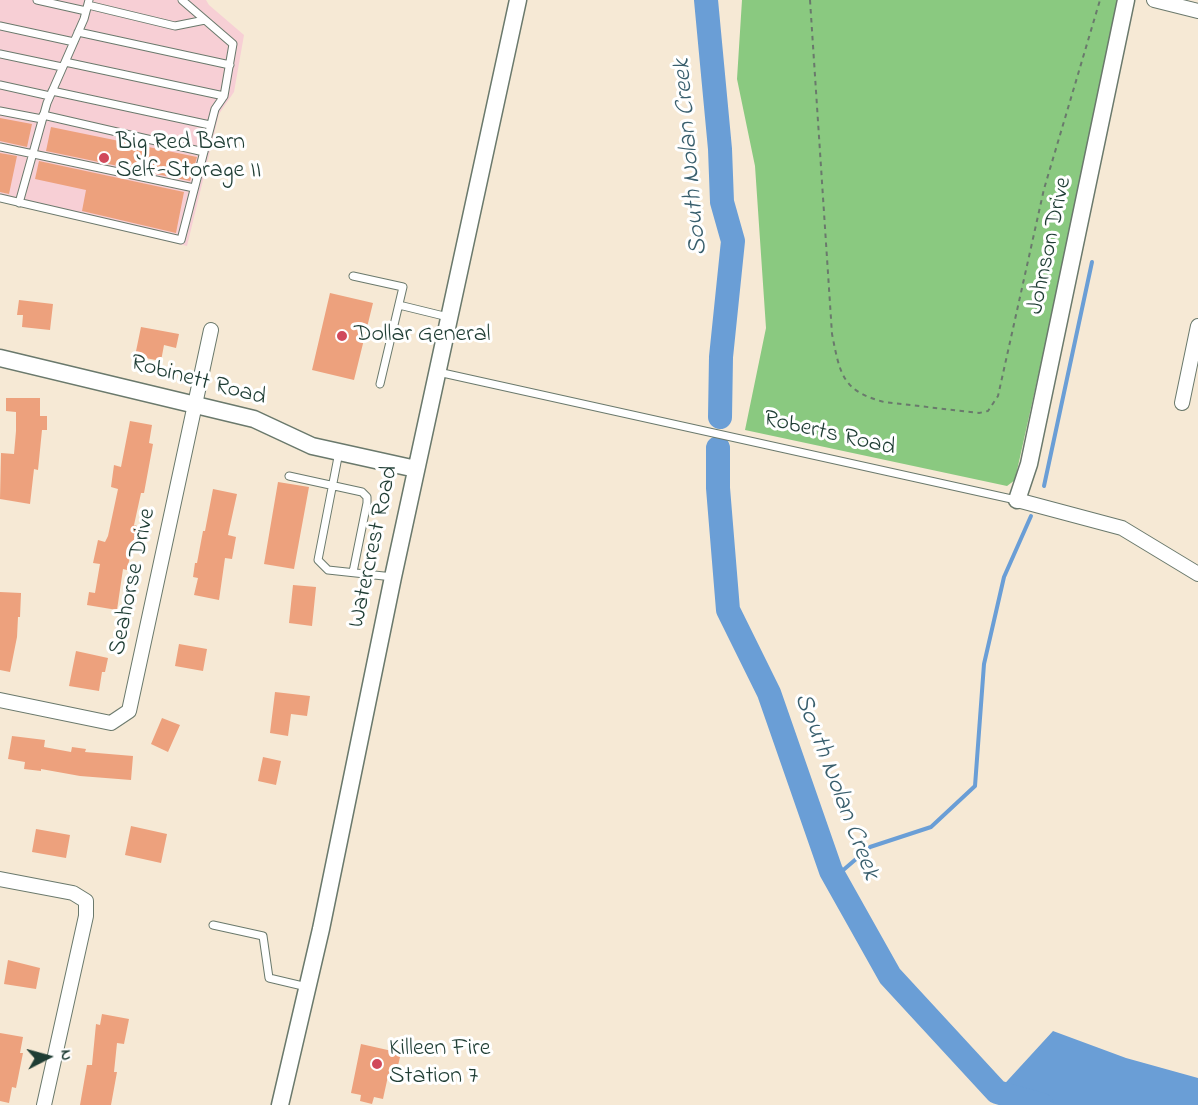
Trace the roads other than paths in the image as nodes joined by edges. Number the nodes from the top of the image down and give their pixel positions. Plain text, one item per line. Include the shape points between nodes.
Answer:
1 (37, 0) edge
2 (182, 0) edge
3 (518, 0) edge
4 (1126, 0) edge
5 (1154, 0) edge
6 (88, 5) edge
7 (1198, 11) edge
8 (205, 20) junction
9 (0, 26) edge
10 (78, 32) junction
11 (74, 42) junction
12 (0, 54) edge
13 (64, 64) junction
14 (230, 65) junction
15 (0, 86) edge
16 (51, 93) junction
17 (224, 96) junction
18 (0, 111) edge
19 (43, 117) junction
20 (210, 125) junction
21 (0, 147) edge
22 (204, 152) junction
23 (33, 154) junction
24 (194, 188) junction
25 (0, 198) edge
26 (19, 203) junction
27 (353, 276) dead end
28 (399, 305) junction
29 (450, 318) junction
30 (1198, 326) edge
31 (211, 330) dead end
32 (0, 358) edge
33 (438, 372) junction
34 (380, 384) dead end
35 (1182, 403) dead end
36 (195, 404) junction
37 (339, 452) junction
38 (416, 469) junction
39 (289, 476) dead end
40 (333, 486) junction
41 (1017, 500) junction
42 (353, 572) junction
43 (1198, 574) edge
44 (393, 576) junction
45 (0, 700) edge
46 (0, 879) edge
47 (213, 925) dead end
48 (307, 987) junction
49 (44, 1105) edge
50 (280, 1105) edge

1 - 6 lane
2 - 8 lane
3 - 29 street, Watercrest Road
4 - 41 street, Johnson Drive via 1029,464
5 - 7 street
6 - 8 lane via 175,26
6 - 10 lane
8 - 14 lane via 233,44
9 - 11 lane
10 - 11 lane
10 - 14 lane
11 - 13 lane
12 - 13 lane
13 - 16 lane
13 - 17 lane
14 - 17 lane
15 - 16 lane
16 - 19 lane
16 - 20 lane
17 - 20 lane
18 - 19 lane
19 - 22 lane
19 - 23 lane
20 - 22 lane
21 - 23 lane
22 - 24 lane
23 - 24 lane
23 - 26 lane
24 - 26 lane via 181,240
25 - 26 lane
27 - 28 lane via 403,287
28 - 29 lane
28 - 34 lane
29 - 33 street, Watercrest Road
30 - 35 street
31 - 36 street, Seahorse Drive
32 - 36 street, Robinett Road
33 - 38 street, Watercrest Road
33 - 41 lane, Roberts Road
36 - 37 street, Robinett Road via 254,419 312,446
36 - 45 street, Seahorse Drive via 129,711 111,723
37 - 38 street, Robinett Road
37 - 40 lane
38 - 44 street, Watercrest Road
39 - 40 lane
40 - 42 lane via 362,492 367,497
40 - 42 lane via 318,560 328,570
41 - 43 street, Roberts Road via 1122,528
42 - 44 lane
44 - 48 street, Watercrest Road
46 - 49 street via 73,893 86,901 86,916
47 - 48 lane via 263,936 269,978
48 - 50 street, Watercrest Road

